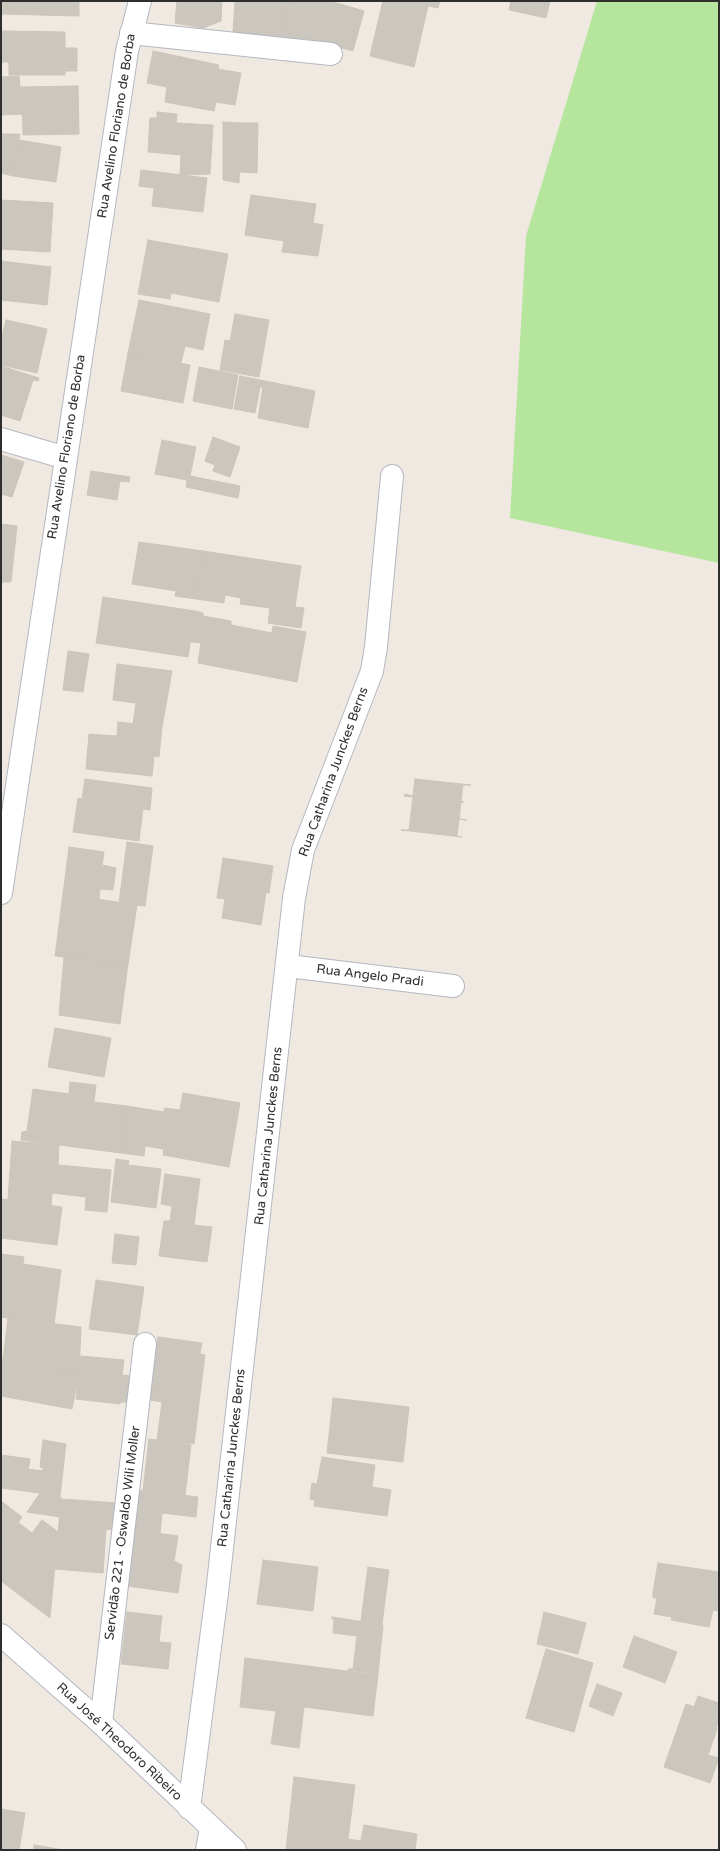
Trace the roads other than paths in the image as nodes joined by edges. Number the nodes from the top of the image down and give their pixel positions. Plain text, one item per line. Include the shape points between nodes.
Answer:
1 (140, 1) edge
2 (131, 33) junction
3 (331, 54) dead end
4 (1, 440) edge
5 (66, 458) junction
6 (392, 476) dead end
7 (1, 893) edge
8 (288, 966) junction
9 (453, 986) dead end
10 (145, 1344) dead end
11 (1, 1635) edge
12 (101, 1723) junction
13 (190, 1808) junction
14 (211, 1828) junction
15 (207, 1850) edge
16 (235, 1850) edge

1 - 2 street, Rua Avelino Floriano de Borba
2 - 3 street
2 - 5 street, Rua Avelino Floriano de Borba
4 - 5 street
5 - 7 street, Rua Avelino Floriano de Borba
6 - 8 street, Rua Catharina Junckes Berns via 372,671 303,850 294,898
8 - 9 street, Rua Angelo Pradi
8 - 13 street, Rua Catharina Junckes Berns
10 - 12 street, Servidão 221 - Oswaldo Wili Moller
11 - 12 street, Rua José Theodoro Ribeiro
12 - 13 street, Rua José Theodoro Ribeiro
13 - 14 street, Rua José Theodoro Ribeiro
14 - 15 street
14 - 16 street, Rua José Theodoro Ribeiro

